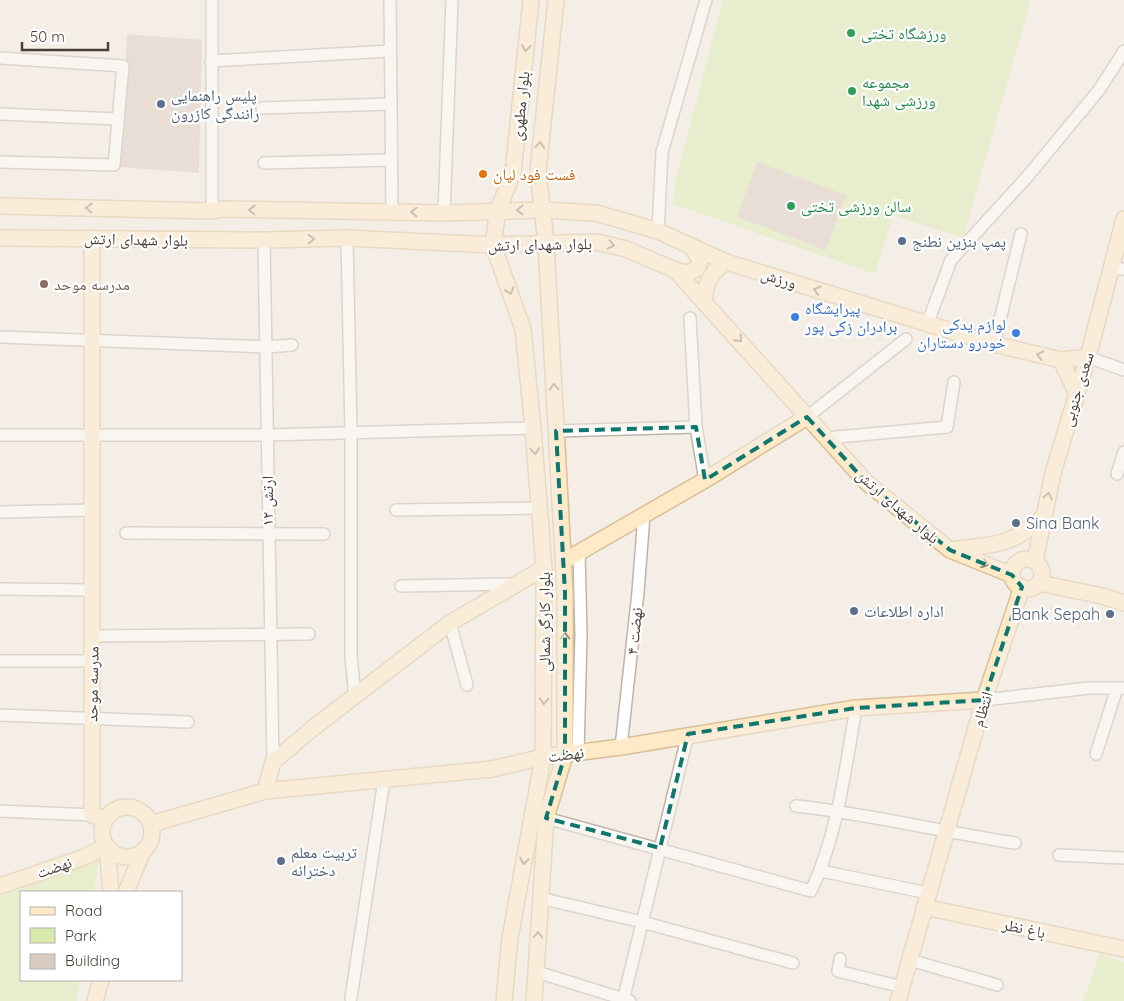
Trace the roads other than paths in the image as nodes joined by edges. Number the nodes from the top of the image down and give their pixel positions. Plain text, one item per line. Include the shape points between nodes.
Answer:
1 (212, 0) edge
2 (390, 0) edge
3 (452, 0) edge
4 (531, 0) edge
5 (556, 0) edge
6 (706, 0) edge
7 (390, 51) junction
8 (1124, 51) edge
9 (0, 58) edge
10 (211, 61) junction
11 (391, 104) junction
12 (262, 108) dead end
13 (0, 114) edge
14 (118, 119) junction
15 (392, 160) junction
16 (0, 162) edge
17 (264, 163) dead end
18 (0, 206) edge
19 (498, 210) junction
20 (543, 210) junction
21 (212, 211) junction
22 (392, 211) junction
23 (444, 213) junction
24 (1124, 219) edge
25 (658, 231) junction
26 (1021, 234) dead end
27 (0, 238) edge
28 (92, 238) junction
29 (347, 238) junction
30 (264, 240) junction
31 (546, 243) junction
32 (493, 245) junction
33 (692, 247) junction
34 (726, 262) junction
35 (1117, 269) edge
36 (676, 270) junction
37 (705, 303) junction
38 (690, 318) dead end
39 (927, 325) junction
40 (0, 337) edge
41 (906, 339) dead end
42 (91, 341) junction
43 (994, 344) junction
44 (292, 346) dead end
45 (267, 347) junction
46 (1088, 357) junction
47 (1061, 360) junction
48 (1124, 370) edge
49 (954, 382) dead end
50 (1076, 392) junction
51 (807, 417) junction
52 (696, 426) junction
53 (533, 428) junction
54 (556, 431) junction
55 (351, 433) junction
56 (0, 434) edge
57 (267, 435) junction
58 (93, 436) junction
59 (826, 438) junction
60 (1124, 452) edge
61 (1117, 474) dead end
62 (705, 480) junction
63 (540, 508) junction
64 (93, 510) junction
65 (396, 510) dead end
66 (0, 512) edge
67 (644, 515) junction
68 (1042, 517) junction
69 (126, 533) dead end
70 (267, 534) junction
71 (324, 534) dead end
72 (950, 550) junction
73 (579, 552) junction
74 (564, 561) junction
75 (1035, 561) junction
76 (544, 568) junction
77 (1012, 575) junction
78 (1039, 582) junction
79 (517, 584) junction
80 (401, 586) dead end
81 (0, 588) edge
82 (1022, 588) junction
83 (92, 590) junction
84 (1124, 603) edge
85 (450, 623) junction
86 (309, 634) dead end
87 (270, 635) junction
88 (93, 636) junction
89 (0, 661) edge
90 (91, 661) junction
91 (467, 685) dead end
92 (1121, 688) edge
93 (355, 697) junction
94 (984, 700) junction
95 (856, 708) junction
96 (0, 715) edge
97 (92, 720) junction
98 (188, 722) dead end
99 (688, 734) junction
100 (621, 747) junction
101 (571, 754) junction
102 (1096, 754) dead end
103 (543, 757) junction
104 (273, 762) junction
105 (384, 780) junction
106 (265, 791) junction
107 (796, 806) dead end
108 (0, 811) edge
109 (838, 811) junction
110 (99, 817) junction
111 (546, 818) junction
112 (152, 824) junction
113 (946, 832) junction
114 (1015, 843) dead end
115 (107, 846) junction
116 (660, 848) junction
117 (143, 851) junction
118 (1059, 855) dead end
119 (1124, 858) edge
120 (821, 871) junction
121 (0, 886) edge
122 (111, 891) edge
123 (126, 891) edge
124 (540, 898) junction
125 (926, 900) junction
126 (642, 922) junction
127 (1124, 949) edge
128 (840, 959) dead end
129 (910, 960) junction
130 (793, 963) dead end
131 (537, 972) junction
132 (101, 981) edge
133 (997, 985) dead end
134 (900, 994) edge
135 (351, 998) dead end
136 (625, 1000) edge
137 (96, 1001) edge
138 (504, 1001) edge
139 (534, 1001) edge

1 - 10 street
2 - 7 street
3 - 23 street
4 -> 19 main road, بلوار مطهری via 513,173
20 -> 5 main road, بلوار مطهری via 538,171
6 - 25 street via 662,152
7 - 10 street
7 - 11 street
8 - 39 street via 1099,90 1027,177 951,260
9 - 14 street via 123,66
10 - 21 street
11 - 12 street
11 - 15 street
13 - 14 street
14 - 16 street via 114,165
15 - 17 street
15 - 22 street
21 -> 18 main road, بلوار شهدای ارتش
20 -> 19 main road, ورزش
19 - 23 main road, بلوار شهدای ارتش
19 - 32 main road, بلوار مطهری
20 - 25 main road, ورزش via 596,213
20 - 31 main road, بلوار مطهری
22 -> 21 main road, بلوار شهدای ارتش
23 -> 22 main road, بلوار شهدای ارتش
24 - 35 main road, سعدی جنوبی
25 - 33 main road, ورزش
26 - 43 street
27 - 28 main road, بلوار شهدای ارتش
28 - 30 main road, بلوار شهدای ارتش
28 - 42 main road, مدرسه موحد
30 -> 29 main road, بلوار شهدای ارتش
29 - 32 main road, بلوار شهدای ارتش
29 - 55 street
30 - 45 street, ارتش ۱۲
31 - 32 main road, بلوار شهدای ارتش
31 -> 36 main road, بلوار شهدای ارتش via 597,242 626,249
54 -> 31 main road, بلوار کارگر شمالی
32 -> 53 main road, بلوار کارگر شمالی via 523,329
33 - 34 main road, ورزش
33 - 36 main road via 700,260 697,269 686,273
34 - 37 main road via 708,279
39 -> 34 main road, ورزش
35 - 46 main road, سعدی جنوبی
36 - 37 main road, بلوار شهدای ارتش
37 -> 51 main road, بلوار شهدای ارتش
38 - 52 street
39 - 43 main road, ورزش
40 - 42 street
41 - 51 street
42 - 45 street
42 - 58 main road, مدرسه موحد
47 -> 43 main road, ورزش
44 - 45 street
45 - 57 street, ارتش ۱۲
46 - 47 main road, ورزش
46 - 48 street
46 - 50 main road, سعدی جنوبی
47 - 50 main road
49 - 59 street via 947,427
68 -> 50 main road, سعدی جنوبی
51 - 59 main road, بلوار شهدای ارتش
51 - 62 main road
52 - 54 street
52 - 62 street
53 - 55 street
53 -> 63 main road, بلوار کارگر شمالی
54 - 74 main road, بلوار کارگر شمالی
55 - 57 street
55 - 93 street via 351,656
56 - 58 street
57 - 58 street
57 - 70 street, ارتش ۱۲
58 - 64 main road, مدرسه موحد
59 - 72 main road, بلوار شهدای ارتش via 866,482
60 - 61 street
62 - 67 main road
63 - 65 street
63 - 76 main road, بلوار کارگر شمالی
64 - 66 street
64 - 83 main road, مدرسه موحد
67 - 73 main road
67 - 100 street, نهضت ۴
68 - 72 main road via 1025,533 999,544
68 - 75 main road, سعدی جنوبی
69 - 70 street
70 - 71 street
70 - 87 street, ارتش ۱۲
72 -> 77 main road, بلوار شهدای ارتش
73 - 74 main road
73 - 101 street via 581,635
101 -> 74 main road, بلوار کارگر شمالی
75 - 77 main road via 1020,561
75 - 78 main road via 1042,571
76 - 79 main road
76 -> 103 main road, بلوار کارگر شمالی
77 - 82 main road
78 - 82 main road via 1031,588
78 - 84 main road
79 - 80 street
79 - 85 main road
81 - 83 street
82 - 94 main road, انتظام
83 - 88 main road, مدرسه موحد
85 - 91 street
85 - 93 main road
86 - 87 street
87 - 88 street
87 - 104 street, ارتش ۱۲
88 - 90 main road, مدرسه موحد
89 - 90 street
90 - 97 main road, مدرسه موحد
92 - 94 street via 1089,688
92 - 102 street
93 - 104 main road
94 - 95 main road, نهضت
94 - 113 main road, انتظام
95 - 99 main road, نهضت
95 - 109 street
96 - 97 street
97 - 98 street
97 - 110 main road, مدرسه موحد
99 - 100 main road, نهضت
99 - 116 street
100 - 101 main road, نهضت
101 - 103 main road, نهضت
101 - 111 main road, بلوار کارگر شمالی
103 - 105 main road, نهضت via 492,769
103 -> 138 main road, بلوار کارگر شمالی via 510,938
104 - 106 main road
105 - 106 main road, نهضت
105 - 135 street
106 - 112 main road, نهضت
107 - 109 street
108 - 110 street
109 - 113 street
109 - 120 street
110 - 112 main road via 124,807 136,808 146,814
110 - 115 main road
111 - 116 street
111 - 124 main road, بلوار کارگر شمالی
112 - 117 main road via 149,843
113 - 114 street
113 - 125 main road, انتظام
115 - 117 main road via 112,852 126,856
115 - 121 main road, نهضت
115 - 122 main road
116 - 120 street via 811,891
116 - 126 street
117 - 123 main road
118 - 119 street
120 - 125 street
124 - 126 street
131 -> 124 main road, بلوار کارگر شمالی
125 - 127 main road, باغ نظر
125 - 129 main road, انتظام
126 - 130 street
126 - 136 street
128 - 134 street via 838,971
129 - 133 street
129 - 134 main road, انتظام
131 - 136 street
131 - 139 main road, بلوار کارگر شمالی
132 - 137 main road

